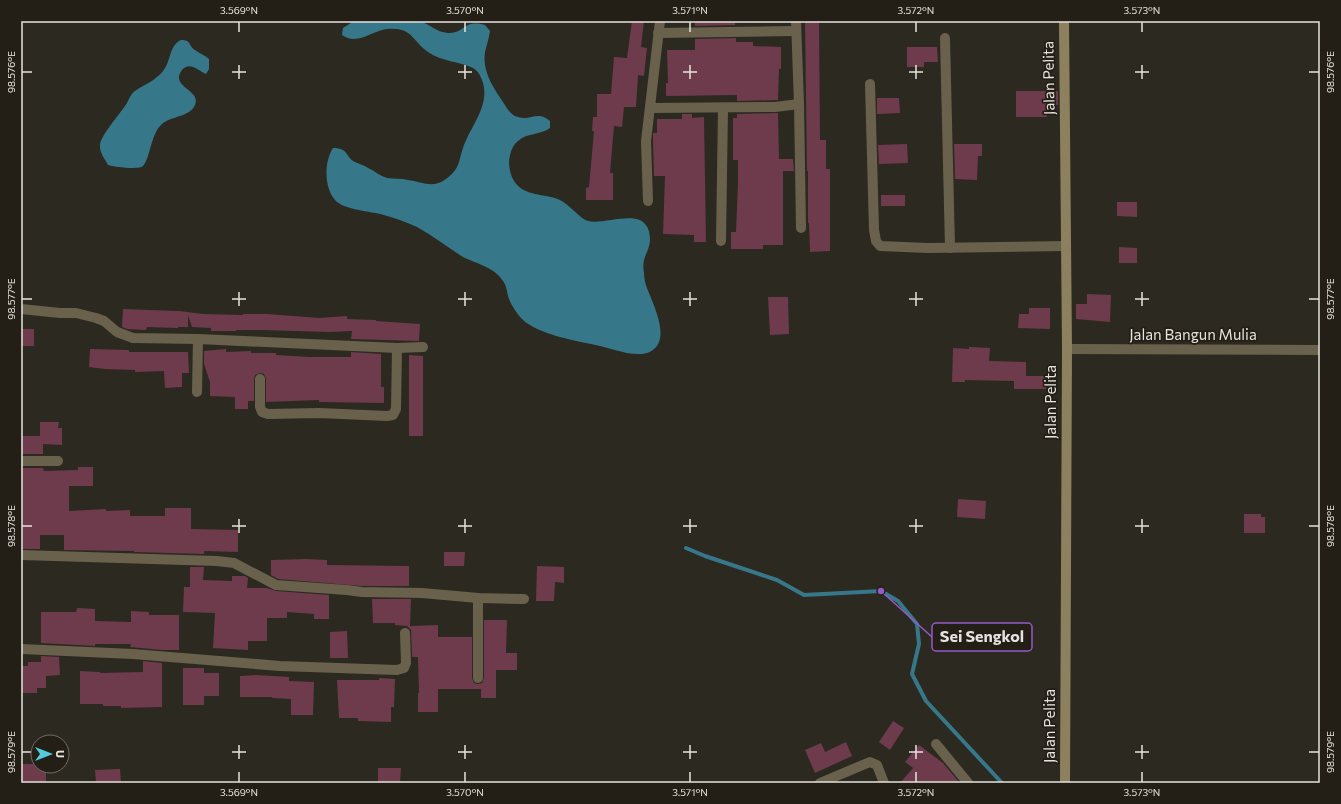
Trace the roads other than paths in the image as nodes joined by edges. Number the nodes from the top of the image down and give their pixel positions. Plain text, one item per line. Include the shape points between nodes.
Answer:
1 (660, 21) edge
2 (1064, 21) edge
3 (796, 26) edge
4 (658, 33) junction
5 (945, 38) dead end
6 (870, 84) dead end
7 (799, 104) junction
8 (650, 108) junction
9 (723, 108) junction
10 (648, 201) dead end
11 (801, 228) dead end
12 (721, 241) dead end
13 (1066, 246) junction
14 (950, 248) junction
15 (21, 309) edge
16 (198, 339) junction
17 (423, 347) dead end
18 (398, 348) junction
19 (1067, 349) junction
20 (1320, 350) edge
21 (260, 379) dead end
22 (197, 392) dead end
23 (21, 461) edge
24 (58, 461) dead end
25 (21, 555) edge
26 (478, 598) junction
27 (524, 599) dead end
28 (405, 633) dead end
29 (21, 650) edge
30 (478, 678) dead end
31 (936, 744) dead end
32 (820, 783) edge
33 (884, 783) edge
34 (968, 783) edge
35 (1065, 783) edge

1 - 4 street
2 - 13 street, Jalan Pelita
3 - 4 street
3 - 7 street
4 - 8 street
5 - 14 street
6 - 14 street via 872,206 876,242 880,246
7 - 9 street
7 - 11 street
8 - 9 street
8 - 10 street via 646,141
9 - 12 street
13 - 14 street
13 - 19 street, Jalan Pelita
15 - 16 street via 76,313 96,318 117,332 133,338
16 - 18 street
16 - 22 street
17 - 18 street
18 - 21 street via 396,409 393,415 268,414 262,412 260,407
19 - 20 street, Jalan Bangun Mulia
19 - 35 street, Jalan Pelita
23 - 24 street
25 - 26 street via 217,561 234,563 276,586
26 - 27 street
26 - 30 street
28 - 29 street via 406,663 404,668 397,670 280,666 133,654
31 - 34 street
32 - 33 street via 870,762 876,765

